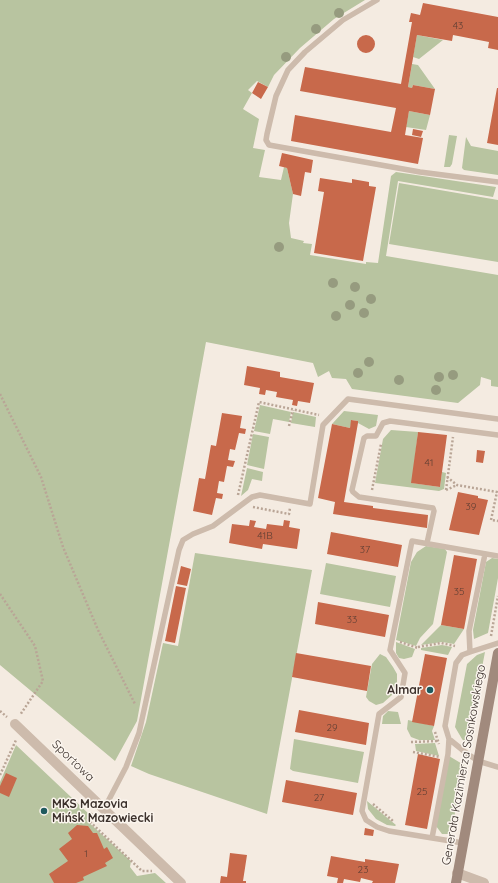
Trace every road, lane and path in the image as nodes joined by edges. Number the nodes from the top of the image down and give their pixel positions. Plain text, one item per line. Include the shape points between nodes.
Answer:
1 (377, 0) edge
2 (498, 182) edge
3 (0, 394) edge
4 (293, 410) junction
5 (317, 415) dead end
6 (498, 419) edge
7 (289, 426) dead end
8 (446, 434) dead end
9 (498, 435) edge
10 (382, 439) dead end
11 (447, 477) junction
12 (457, 485) junction
13 (371, 498) junction
14 (292, 501) junction
15 (242, 502) junction
16 (498, 521) edge
17 (427, 543) junction
18 (485, 554) junction
19 (498, 556) edge
20 (0, 594) edge
21 (392, 640) junction
22 (498, 643) edge
23 (455, 646) dead end
24 (470, 652) junction
25 (498, 653) edge
26 (135, 709) dead end
27 (19, 724) junction
28 (449, 739) junction
29 (438, 741) dead end
30 (411, 742) dead end
31 (413, 752) dead end
32 (442, 758) dead end
33 (478, 761) junction
34 (498, 767) edge
35 (0, 774) edge
36 (365, 797) junction
37 (104, 809) junction
38 (89, 810) dead end
39 (398, 826) dead end
40 (432, 838) junction
41 (463, 843) junction
42 (138, 867) dead end
43 (457, 878) edge
44 (181, 883) edge
45 (484, 883) edge

1 - 2 lane via 343,20 288,70 276,96 266,140 269,145 420,172
3 - 26 path via 41,476 63,547
4 - 5 path
4 - 7 path
4 - 15 path via 259,402 238,497
6 - 14 lane via 348,399 323,425 310,504
8 - 11 path via 453,435
9 - 13 lane via 387,421 376,436 364,438 352,490 355,495
10 - 13 path
11 - 12 path
11 - 12 path via 446,490
12 - 16 path via 497,492 491,520
13 - 17 lane via 433,508
14 - 15 lane via 260,495
14 - 15 path via 289,514 246,506
15 - 37 lane via 213,526 183,540 139,733 126,767
17 - 18 lane
17 - 21 lane via 412,541
18 - 19 lane
18 - 24 lane via 469,630
20 - 27 path via 35,646 43,681
21 - 23 path via 418,648 441,643
21 - 36 lane via 390,650 405,672 401,697 379,714
22 - 24 lane
24 - 28 lane via 462,655 456,663 445,726
25 - 33 street, Generała Kazimierza Sosnkowskiego
27 - 35 path via 14,743
27 - 37 street, Sportowa
28 - 33 lane
28 - 40 lane
29 - 30 path
31 - 32 path
33 - 34 lane
33 - 41 street, Generała Kazimierza Sosnkowskiego
36 - 39 path
36 - 40 lane via 363,815 376,827
37 - 44 street, Sportowa
38 - 42 path via 92,813 87,820
40 - 41 lane
41 - 43 street, Generała Kazimierza Sosnkowskiego
43 - 45 street

